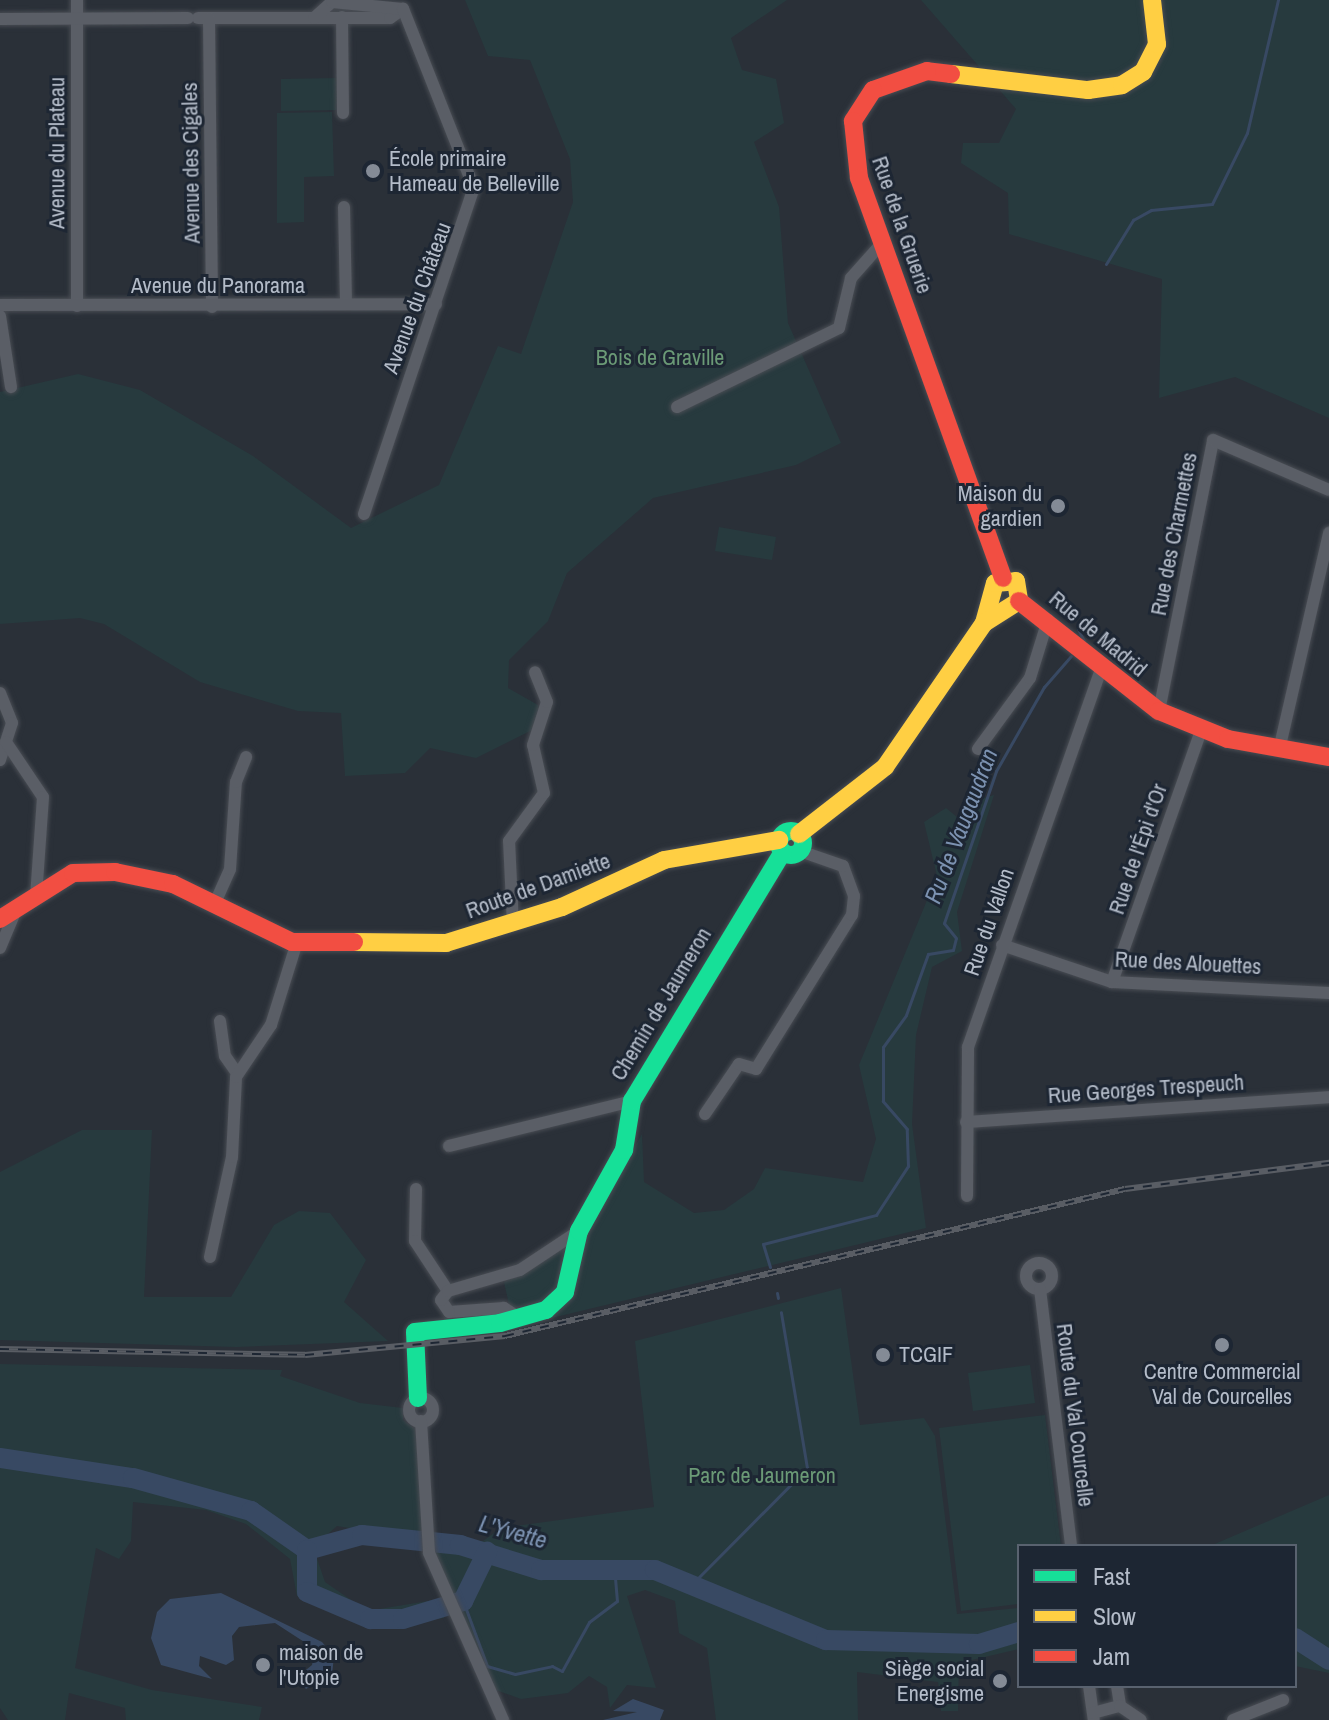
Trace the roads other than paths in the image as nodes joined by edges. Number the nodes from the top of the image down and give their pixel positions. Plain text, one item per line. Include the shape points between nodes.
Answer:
1 (77, 0) edge
2 (1152, 0) edge
3 (403, 9) junction
4 (342, 17) junction
5 (77, 18) junction
6 (198, 18) junction
7 (314, 18) junction
8 (0, 19) edge
9 (343, 113) dead end
10 (344, 207) dead end
11 (883, 242) junction
12 (346, 304) junction
13 (436, 304) junction
14 (0, 305) edge
15 (77, 306) junction
16 (212, 307) junction
17 (0, 316) edge
18 (11, 387) dead end
19 (677, 407) dead end
20 (1329, 490) edge
21 (364, 514) dead end
22 (1329, 533) edge
23 (997, 585) junction
24 (1014, 604) junction
25 (1048, 619) junction
26 (984, 623) junction
27 (1101, 670) junction
28 (535, 672) dead end
29 (0, 693) edge
30 (1159, 711) junction
31 (1201, 730) junction
32 (6, 742) junction
33 (978, 749) dead end
34 (1279, 750) junction
35 (246, 757) dead end
36 (1329, 757) edge
37 (0, 760) edge
38 (790, 844) junction
39 (36, 897) junction
40 (215, 903) junction
41 (8, 915) edge
42 (513, 925) junction
43 (297, 942) junction
44 (1002, 945) junction
45 (0, 948) edge
46 (1112, 982) junction
47 (1329, 993) edge
48 (220, 1021) dead end
49 (237, 1073) junction
50 (1329, 1097) edge
51 (632, 1101) junction
52 (705, 1114) dead end
53 (966, 1122) junction
54 (449, 1146) dead end
55 (416, 1189) dead end
56 (967, 1196) dead end
57 (579, 1231) junction
58 (210, 1257) dead end
59 (1040, 1289) dead end
60 (448, 1291) junction
61 (518, 1317) junction
62 (418, 1398) joint
63 (1071, 1544) edge
64 (1089, 1688) edge
65 (1117, 1688) edge
66 (1283, 1700) dead end
67 (1120, 1706) junction
68 (1093, 1717) edge
69 (503, 1720) edge
70 (1141, 1720) edge
71 (1233, 1720) edge

1 - 5 street, Avenue du Plateau
2 - 11 street, Rue de la Gruerie via 1157,44 1143,72 1122,85 1066,89 946,69 906,75 866,96 853,121 853,159
3 - 4 street via 390,18
3 - 7 street via 332,2
3 - 13 street, Avenue du Château via 474,188
4 - 7 street
4 - 9 street
5 - 6 street
5 - 8 street
5 - 15 street, Avenue du Plateau
6 - 7 street
6 - 16 street, Avenue des Cigales
10 - 12 street
11 - 19 street via 851,278 839,328
11 - 23 street, Rue de la Gruerie
12 - 13 street, Avenue du Panorama
12 - 16 street, Avenue du Panorama
13 - 21 street, Avenue du Château
14 - 15 street, Avenue du Panorama
15 - 16 street, Avenue du Panorama
17 - 18 street
20 - 30 street, Rue des Charmettes via 1213,440
22 - 34 street
23 - 24 street via 997,603
23 - 24 street via 1019,584
23 - 26 street, Route de Damiette
24 - 25 street, Rue de Madrid
24 - 26 street, Route de Damiette
25 - 27 street, Rue de Madrid
25 - 33 street via 1030,678
26 - 38 street, Route de Damiette via 885,767
27 - 30 street, Rue de Madrid
27 - 44 street, Rue du Vallon
28 - 42 street via 547,702 533,745 544,793 509,841
29 - 32 street via 12,723
30 - 31 street, Rue de Madrid
31 - 34 street, Rue de Madrid
31 - 46 street, Rue de l'Épi d'Or
32 - 37 street
32 - 39 street via 43,797
34 - 36 street, Rue de Madrid
35 - 40 street via 236,782 230,869
38 - 42 street, Route de Damiette via 664,860
38 - 51 street, Chemin de Jaumeron
38 - 52 street via 843,866 854,896 852,915 756,1069 739,1064
39 - 40 street, Route de Damiette via 73,873 93,871 173,884
39 - 41 street, Route de Damiette
40 - 43 street, Route de Damiette
41 - 45 street
42 - 43 street, Route de Damiette via 446,943
43 - 49 street via 271,1025
44 - 46 street, Rue des Alouettes
44 - 53 street, Rue du Vallon via 968,1047
46 - 47 street, Rue des Alouettes
48 - 49 street via 225,1056
49 - 58 street via 232,1157
50 - 53 street, Rue Georges Trespeuch
51 - 54 street via 614,1100
51 - 57 street, Chemin de Jaumeron via 624,1150
53 - 56 street, Rue du Vallon
55 - 60 street via 415,1241
57 - 60 street, Chemin de Jaumeron via 520,1270
57 - 61 street, Chemin de Jaumeron via 558,1302
59 - 63 street, Route du Val Courcelle
60 - 61 street via 441,1300 449,1312 504,1308
61 - 62 street, Chemin de Jaumeron via 415,1332
62 - 69 street via 433,1409 421,1421 429,1553 442,1595
64 - 68 street
65 - 67 street
66 - 71 street
67 - 68 street
67 - 70 street

